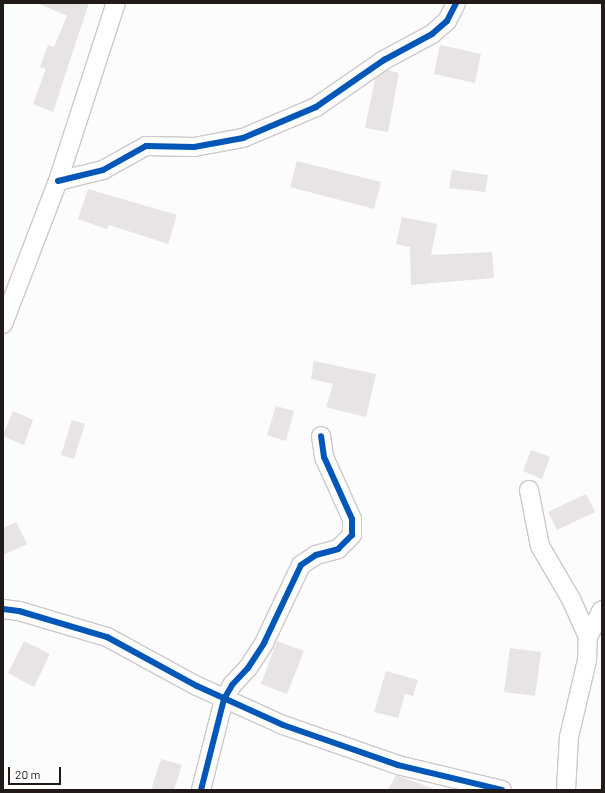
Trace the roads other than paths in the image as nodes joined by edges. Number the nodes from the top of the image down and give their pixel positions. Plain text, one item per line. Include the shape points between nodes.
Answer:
1 (116, 3) edge
2 (456, 3) edge
3 (58, 181) junction
4 (3, 324) edge
5 (321, 436) dead end
6 (529, 490) dead end
7 (3, 609) edge
8 (602, 610) edge
9 (588, 637) junction
10 (224, 699) junction
11 (201, 790) edge
12 (502, 790) edge
13 (566, 790) edge

1 - 3 street
2 - 3 street via 447,22 432,34 384,60 316,107 243,138 194,147 146,146 103,170
3 - 4 street
5 - 10 street via 324,457 352,519 352,535 338,549 316,555 301,565 264,643
6 - 9 street via 540,546 571,599
7 - 10 street via 19,611 107,637
8 - 9 street
9 - 13 street via 587,660 569,737
10 - 11 street
10 - 12 street via 283,725 398,765

